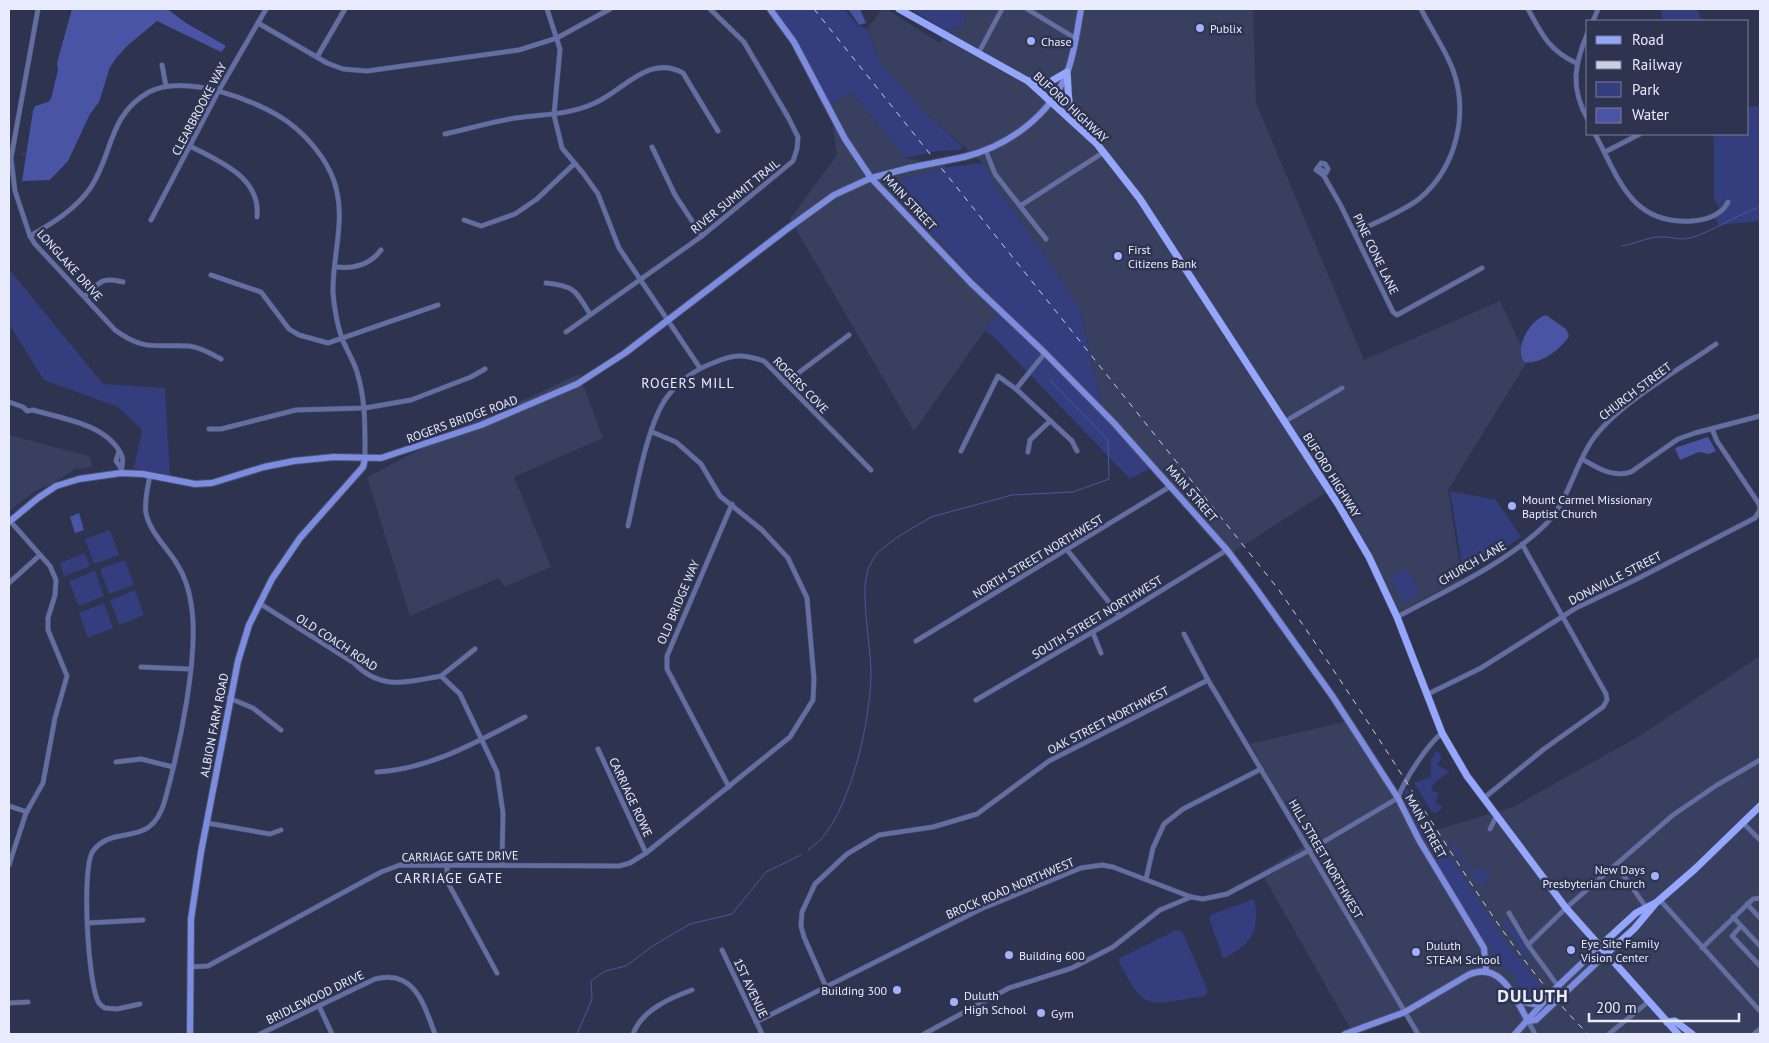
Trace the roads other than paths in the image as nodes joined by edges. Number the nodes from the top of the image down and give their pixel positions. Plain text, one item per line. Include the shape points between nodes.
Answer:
1 (38, 9) edge
2 (266, 9) edge
3 (346, 9) edge
4 (547, 9) edge
5 (610, 9) edge
6 (710, 9) edge
7 (770, 9) edge
8 (899, 9) edge
9 (1002, 9) edge
10 (1027, 9) edge
11 (1081, 9) edge
12 (1421, 9) edge
13 (1528, 9) edge
14 (258, 23) junction
15 (1586, 37) edge
16 (557, 38) junction
17 (1075, 38) junction
18 (979, 52) junction
19 (317, 57) junction
20 (1576, 63) junction
21 (162, 65) dead end
22 (1067, 72) junction
23 (1028, 81) junction
24 (166, 86) junction
25 (218, 92) junction
26 (1051, 101) junction
27 (554, 115) junction
28 (1586, 117) edge
29 (1078, 126) junction
30 (718, 131) dead end
31 (446, 134) dead end
32 (1596, 135) edge
33 (1638, 135) edge
34 (190, 146) junction
35 (652, 147) dead end
36 (986, 151) junction
37 (1104, 152) junction
38 (1605, 152) junction
39 (574, 164) junction
40 (1320, 169) dead end
41 (871, 178) junction
42 (1728, 202) dead end
43 (1020, 206) junction
44 (258, 217) dead end
45 (151, 220) dead end
46 (464, 220) dead end
47 (1355, 233) junction
48 (30, 236) junction
49 (702, 236) junction
50 (1046, 239) dead end
51 (381, 250) dead end
52 (336, 267) junction
53 (1482, 268) dead end
54 (211, 275) dead end
55 (640, 281) junction
56 (123, 282) dead end
57 (546, 283) dead end
58 (85, 296) junction
59 (438, 305) dead end
60 (590, 314) junction
61 (666, 320) junction
62 (566, 332) dead end
63 (849, 335) dead end
64 (342, 339) junction
65 (1716, 344) dead end
66 (1045, 353) junction
67 (221, 359) dead end
68 (700, 368) junction
69 (485, 369) dead end
70 (785, 383) junction
71 (1342, 388) dead end
72 (1016, 389) junction
73 (9, 402) edge
74 (365, 408) junction
75 (1760, 416) edge
76 (1050, 421) junction
77 (1284, 422) junction
78 (1712, 428) junction
79 (210, 429) dead end
80 (652, 432) junction
81 (119, 451) junction
82 (961, 451) dead end
83 (1077, 451) dead end
84 (1028, 452) dead end
85 (116, 459) junction
86 (123, 459) junction
87 (365, 459) junction
88 (1582, 459) junction
89 (121, 470) junction
90 (871, 470) dead end
91 (150, 475) junction
92 (1171, 486) junction
93 (732, 504) junction
94 (1760, 510) edge
95 (1551, 518) joint
96 (10, 521) edge
97 (628, 526) dead end
98 (1522, 544) junction
99 (1227, 550) junction
100 (1068, 551) junction
101 (40, 555) junction
102 (9, 583) edge
103 (259, 603) junction
104 (1120, 616) junction
105 (1397, 617) junction
106 (1562, 617) junction
107 (1093, 633) junction
108 (1184, 634) dead end
109 (916, 642) dead end
110 (475, 649) dead end
111 (1101, 653) dead end
112 (141, 667) dead end
113 (189, 669) junction
114 (441, 676) junction
115 (1208, 680) junction
116 (1426, 695) junction
117 (229, 698) junction
118 (976, 700) dead end
119 (525, 718) dead end
120 (280, 730) dead end
121 (1442, 733) junction
122 (481, 740) junction
123 (598, 749) dead end
124 (1760, 760) edge
125 (116, 762) dead end
126 (173, 767) junction
127 (1261, 768) junction
128 (377, 772) dead end
129 (729, 786) junction
130 (1398, 798) junction
131 (1484, 798) junction
132 (9, 806) edge
133 (1760, 806) edge
134 (27, 812) junction
135 (1496, 815) junction
136 (207, 823) junction
137 (1743, 823) junction
138 (1490, 828) dead end
139 (281, 830) dead end
140 (1760, 840) edge
141 (1308, 851) junction
142 (646, 853) junction
143 (9, 865) edge
144 (447, 865) junction
145 (502, 865) junction
146 (1616, 865) junction
147 (1146, 879) junction
148 (1191, 897) junction
149 (1760, 898) edge
150 (1658, 901) junction
151 (1747, 904) junction
152 (1646, 907) junction
153 (1566, 908) junction
154 (1509, 913) dead end
155 (1733, 917) junction
156 (1760, 918) edge
157 (144, 920) dead end
158 (88, 923) junction
159 (1741, 926) junction
160 (1528, 945) junction
161 (1760, 946) edge
162 (1598, 947) junction
163 (1702, 948) junction
164 (722, 950) dead end
165 (1606, 954) junction
166 (1760, 966) edge
167 (190, 967) junction
168 (1486, 970) junction
169 (497, 973) dead end
170 (826, 986) junction
171 (1558, 986) junction
172 (692, 990) dead end
173 (1551, 994) junction
174 (1516, 1001) junction
175 (28, 1002) dead end
176 (1648, 1002) junction
177 (9, 1003) edge
178 (140, 1004) dead end
179 (319, 1006) junction
180 (1760, 1011) edge
181 (1405, 1012) junction
182 (1528, 1021) junction
183 (756, 1022) junction
184 (1667, 1022) junction
185 (1760, 1029) edge
186 (190, 1034) edge
187 (260, 1034) edge
188 (332, 1034) edge
189 (434, 1034) edge
190 (633, 1034) edge
191 (762, 1034) edge
192 (924, 1034) edge
193 (1346, 1034) edge
194 (1418, 1034) edge
195 (1514, 1034) edge
196 (1536, 1034) edge
197 (1609, 1034) edge
198 (1678, 1034) edge
199 (1692, 1034) edge
200 (1754, 1034) edge

1 - 48 street, LONGLAKE DRIVE via 11,158 15,191
2 - 14 street, CLEARBROOKE WAY
3 - 19 street
4 - 16 street
5 - 16 street
6 - 49 street, RIVER SUMMIT TRAIL via 744,42 798,137 793,161
7 - 41 street, MAIN STREET via 798,49 845,140
8 - 18 main road, BUFORD HIGHWAY
9 - 18 street
10 - 17 street
11 - 17 street, ROGERS BRIDGE ROAD
12 - 47 street via 1453,70 1459,132 1451,158 1436,182 1418,200
13 - 20 street via 1549,46
14 - 19 street
14 - 25 street, CLEARBROOKE WAY
15 - 20 street
16 - 19 street via 519,50 368,71 343,69
16 - 27 street via 560,48
17 - 22 street, ROGERS BRIDGE ROAD
18 - 23 main road, BUFORD HIGHWAY
20 - 28 street via 1576,86
21 - 24 street
22 - 23 main road via 1050,82
22 - 26 street, ROGERS BRIDGE ROAD
22 - 29 main road via 1069,107
23 - 26 main road, BUFORD HIGHWAY
24 - 25 street via 192,84
24 - 48 street via 149,92 123,116 97,175 80,199 58,220
25 - 34 street, CLEARBROOKE WAY
25 - 52 street via 246,101 288,122 319,152 334,180 340,207
26 - 29 main road, BUFORD HIGHWAY
26 - 36 street, ROGERS BRIDGE ROAD via 1015,136
27 - 30 street via 575,112 648,70 666,66 683,74
27 - 31 street via 516,118
27 - 39 street via 562,148
29 - 37 main road, BUFORD HIGHWAY
32 - 38 street
33 - 38 street
34 - 44 street via 242,176 255,192
34 - 45 street, CLEARBROOKE WAY
35 - 49 street via 675,195
36 - 41 street, ROGERS BRIDGE ROAD, bridge
36 - 43 street via 995,174
37 - 43 street
37 - 77 main road, BUFORD HIGHWAY via 1152,215
38 - 42 street via 1625,192 1649,214 1671,221 1697,220 1714,216
39 - 46 street via 537,199 515,214 482,226
39 - 55 street via 598,194 619,248
40 - 47 street, PINE CONE LANE
41 - 61 street, ROGERS BRIDGE ROAD via 818,206
41 - 66 street, MAIN STREET via 998,311
43 - 50 street
47 - 53 street, PINE CONE LANE via 1397,315
48 - 58 street, LONGLAKE DRIVE
49 - 55 street, RIVER SUMMIT TRAIL
51 - 52 street via 373,260 362,265
52 - 64 street via 333,294
54 - 64 street via 262,292 289,329 299,335 328,343
55 - 60 street, RIVER SUMMIT TRAIL
55 - 61 street
56 - 58 street via 105,280
57 - 60 street via 566,285 577,293
58 - 67 street, LONGLAKE DRIVE via 116,330 135,342 150,346 190,346
59 - 64 street
60 - 62 street, RIVER SUMMIT TRAIL
61 - 68 street
61 - 87 street, ROGERS BRIDGE ROAD via 625,353 556,395 429,444 387,457
63 - 70 street
64 - 74 street via 357,371
65 - 88 street, CHURCH STREET via 1611,420
66 - 72 street
66 - 92 street, MAIN STREET
68 - 70 street, ROGERS COVE via 745,355 764,361
68 - 80 street, ROGERS COVE via 666,398
69 - 74 street via 429,394
70 - 90 street, ROGERS COVE
71 - 77 street
72 - 76 street
72 - 82 street via 998,376
73 - 81 street via 103,433
74 - 79 street via 311,408 221,430
74 - 87 street
75 - 78 street
76 - 83 street via 1072,440
76 - 84 street via 1030,440
77 - 105 main road, BUFORD HIGHWAY via 1369,557
78 - 88 street via 1670,443 1649,460 1622,474 1610,473
78 - 94 street
80 - 93 street, CARRIAGE GATE DRIVE via 676,442 701,464 720,496
80 - 97 street, ROGERS COVE
81 - 85 street
81 - 86 street
85 - 86 street
85 - 89 street
86 - 89 street
87 - 91 street, ROGERS BRIDGE ROAD via 334,457 294,461 212,483 195,484
87 - 103 street, ALBION FARM ROAD via 363,467 300,538
88 - 95 street, CHURCH STREET via 1560,507
89 - 91 street, ROGERS BRIDGE ROAD
89 - 96 street, ROGERS BRIDGE ROAD via 56,486
91 - 113 street via 146,513 151,528 185,580 191,602 193,623
92 - 99 street, MAIN STREET
92 - 100 street, NORTH STREET NORTHWEST
93 - 129 street, OLD BRIDGE WAY via 666,656 667,669
93 - 129 street, CARRIAGE GATE DRIVE via 788,558 799,578 807,598 814,679 813,700 790,737
94 - 106 street, DONAVILLE STREET via 1755,518
95 - 98 street, CHURCH LANE
96 - 101 street
98 - 105 street, CHURCH LANE
98 - 106 street
99 - 104 street, SOUTH STREET NORTHWEST
99 - 130 street, MAIN STREET via 1333,697
100 - 104 street
100 - 109 street, NORTH STREET NORTHWEST
101 - 102 street
101 - 134 street via 56,580 48,630 67,676 43,782
103 - 114 street, OLD COACH ROAD via 354,663 366,675 385,683
103 - 117 street, ALBION FARM ROAD via 249,625
104 - 107 street, SOUTH STREET NORTHWEST
105 - 116 main road, BUFORD HIGHWAY
106 - 116 street, DONAVILLE STREET via 1482,668
106 - 131 street via 1607,700 1603,707
107 - 111 street
107 - 118 street, SOUTH STREET NORTHWEST
108 - 115 street
110 - 114 street
112 - 113 street
113 - 126 street
114 - 122 street via 460,694
115 - 127 street, HILL STREET NORTHWEST
115 - 170 street, OAK STREET NORTHWEST via 1049,761 977,814 933,827 879,834 847,854 815,884 802,912 804,938
116 - 121 main road, BUFORD HIGHWAY
117 - 120 street via 253,708
117 - 136 street, ALBION FARM ROAD
119 - 122 street
121 - 130 street via 1428,747
121 - 131 main road, BUFORD HIGHWAY
122 - 128 street via 411,769
122 - 145 street via 497,772 501,793
123 - 142 street, CARRIAGE ROWE
124 - 146 street via 1688,804
125 - 126 street via 141,759
126 - 158 street via 163,808 155,824 144,832 112,838 93,851 86,880
127 - 141 street, HILL STREET NORTHWEST
127 - 147 street via 1183,809 1164,824 1153,848
129 - 142 street, CARRIAGE GATE DRIVE
130 - 141 street, BROCK ROAD NORTHWEST
130 - 168 street, MAIN STREET via 1419,840 1484,948
131 - 135 main road, BUFORD HIGHWAY
132 - 134 street
133 - 137 main road
134 - 143 street
135 - 138 street
135 - 153 main road, BUFORD HIGHWAY
136 - 139 street via 270,834
136 - 167 street, ALBION FARM ROAD via 191,919
137 - 140 street
137 - 150 main road
141 - 148 street, BROCK ROAD NORTHWEST via 1227,894 1204,899
141 - 181 street, HILL STREET NORTHWEST
142 - 145 street, CARRIAGE GATE DRIVE via 619,866
144 - 145 street, CARRIAGE GATE DRIVE
144 - 167 street, CARRIAGE GATE DRIVE via 400,865 381,872 208,966
144 - 169 street via 447,881
146 - 152 street
146 - 153 street
147 - 148 street, BROCK ROAD NORTHWEST
147 - 170 street, BROCK ROAD NORTHWEST via 1102,865 1081,868 981,909
148 - 192 street via 1144,920 1113,947 1072,968 1009,988
149 - 151 street via 1756,897
150 - 152 main road
150 - 163 street
150 - 165 main road via 1640,923
151 - 155 street
151 - 156 street
152 - 162 main road
153 - 160 street
153 - 162 main road, BUFORD HIGHWAY
154 - 160 street
155 - 159 street
155 - 163 street
157 - 158 street
158 - 178 street via 90,963 98,1002 105,1008 117,1009
159 - 161 street
159 - 166 street via 1732,936
160 - 171 street
162 - 165 main road, BUFORD HIGHWAY
162 - 171 street
163 - 180 street
164 - 183 street, 1ST AVENUE
165 - 176 main road, BUFORD HIGHWAY
165 - 182 street via 1536,1020
167 - 186 street, ALBION FARM ROAD
168 - 174 street via 1501,977
168 - 181 street via 1468,975
170 - 183 street, BROCK ROAD NORTHWEST
171 - 173 street
172 - 190 street via 670,998 654,1009 643,1018
173 - 174 street via 1534,1004
173 - 182 street
174 - 182 street
175 - 177 street
176 - 184 main road, BUFORD HIGHWAY
176 - 197 street
179 - 187 street, BRIDLEWOOD DRIVE
179 - 188 street
179 - 189 street, BRIDLEWOOD DRIVE via 375,979 394,978 417,991
181 - 193 street
181 - 194 street, HILL STREET NORTHWEST
182 - 195 street
182 - 196 street
183 - 191 street, 1ST AVENUE
184 - 198 main road, BUFORD HIGHWAY
184 - 199 main road, BUFORD HIGHWAY via 1675,1021
185 - 200 street

